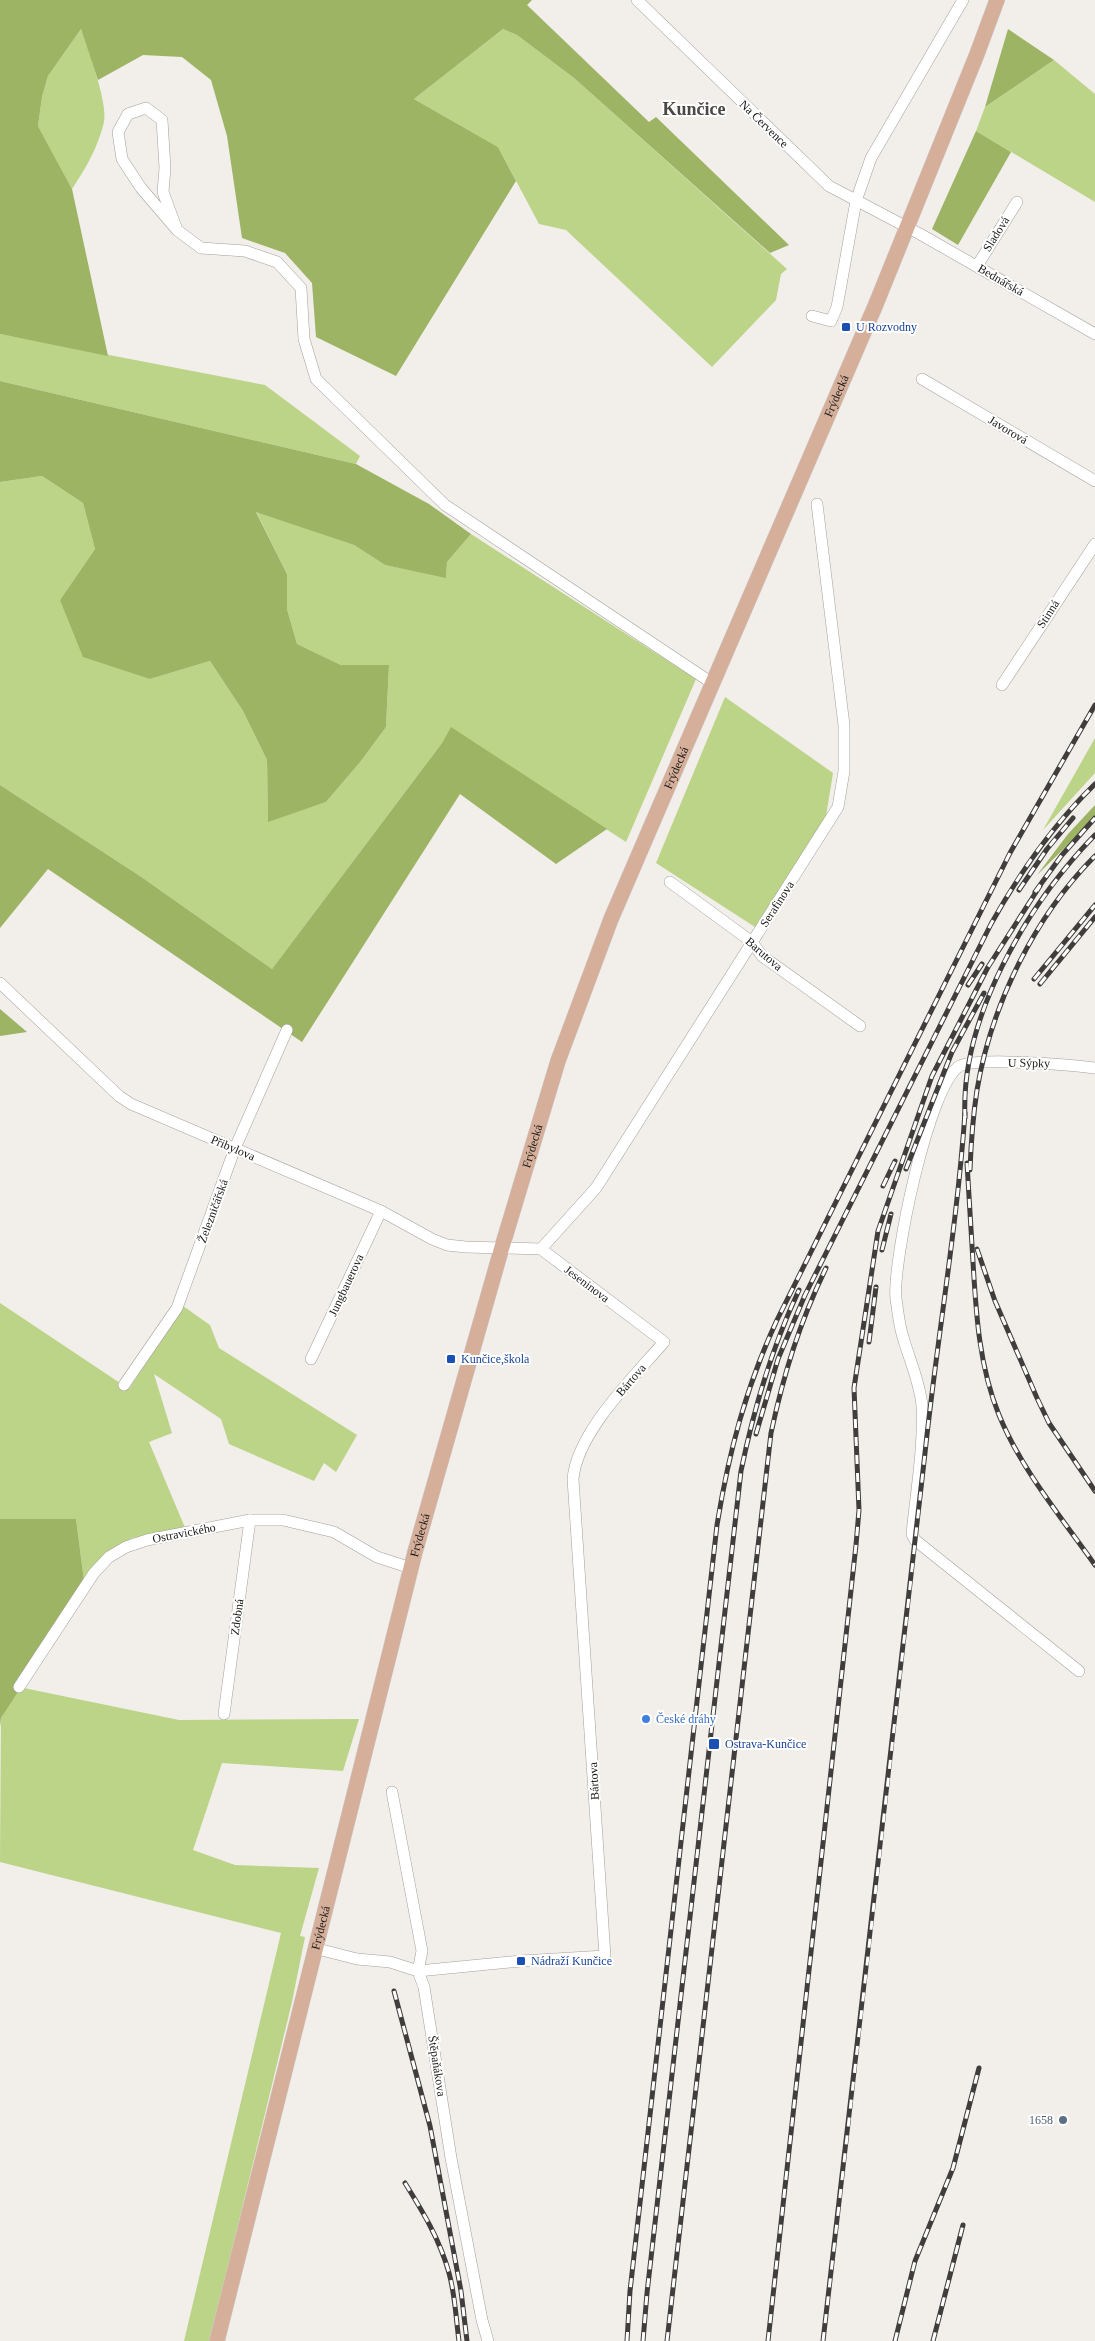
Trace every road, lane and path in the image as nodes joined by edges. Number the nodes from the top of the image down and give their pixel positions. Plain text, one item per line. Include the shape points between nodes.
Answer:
1 (637, 0) edge
2 (963, 0) edge
3 (997, 0) edge
4 (856, 200) junction
5 (1017, 202) dead end
6 (906, 227) junction
7 (177, 230) junction
8 (976, 266) junction
9 (812, 316) dead end
10 (1095, 334) edge
11 (922, 379) dead end
12 (1095, 481) edge
13 (817, 504) dead end
14 (1095, 544) edge
15 (712, 683) junction
16 (1002, 685) dead end
17 (670, 882) dead end
18 (752, 942) junction
19 (0, 983) edge
20 (860, 1026) dead end
21 (287, 1030) dead end
22 (1095, 1068) edge
23 (236, 1148) junction
24 (381, 1211) junction
25 (502, 1247) junction
26 (541, 1249) junction
27 (664, 1342) joint
28 (311, 1359) dead end
29 (124, 1385) dead end
30 (250, 1520) junction
31 (411, 1568) junction
32 (1079, 1671) dead end
33 (19, 1687) dead end
34 (224, 1714) dead end
35 (392, 1792) dead end
36 (314, 1948) junction
37 (418, 1971) junction
38 (217, 2341) edge
39 (488, 2341) edge

1 - 4 street, Na Července via 829,186
2 - 4 street via 871,158
3 - 6 main road, Frýdecká
4 - 6 street, Na Července
4 - 9 street via 837,306 831,321
5 - 8 street, Sladová
6 - 8 street, Bednářská
6 - 15 main road, Frýdecká
7 - 7 street via 141,188 122,159 118,132 128,114 146,108 162,120 163,192
7 - 15 street via 201,248 245,251 277,262 300,288 304,339 316,379 445,505
8 - 10 street, Bednářská
11 - 12 street, Javorová
13 - 18 street, Serafinova via 844,725 844,771 838,807
14 - 16 street, Stinná
15 - 25 main road, Frýdecká via 587,979 558,1061
17 - 18 street, Barutova
18 - 20 street, Barutova via 762,956
18 - 26 street, Serafinova via 596,1188
19 - 23 street, Přibylova via 119,1096
21 - 23 street, Železničářská
22 - 32 street, U Sýpky via 983,1063 962,1065 953,1072 923,1147 906,1212 896,1278 902,1335 922,1404 912,1534 915,1540
23 - 24 street, Přibylova
23 - 29 street, Železničářská via 177,1308
24 - 25 street, Přibylova via 447,1245
24 - 28 street, Jungbauerova
25 - 26 street
25 - 31 main road, Frýdecká
26 - 27 street, Jeseninova
27 - 37 street, Bártova via 615,1398 580,1449 574,1466 605,1956
30 - 31 street, Ostravického via 283,1520 334,1532 377,1557
30 - 33 street, Ostravického via 147,1540 109,1557 94,1573
30 - 34 street, Zdobná
31 - 36 main road, Frýdecká
35 - 37 street, Štěpaňákova via 422,1950
36 - 37 street, Bártova via 357,1959 390,1962
36 - 38 main road, Frýdecká
37 - 39 street, Štěpaňákova via 424,1987 451,2158

